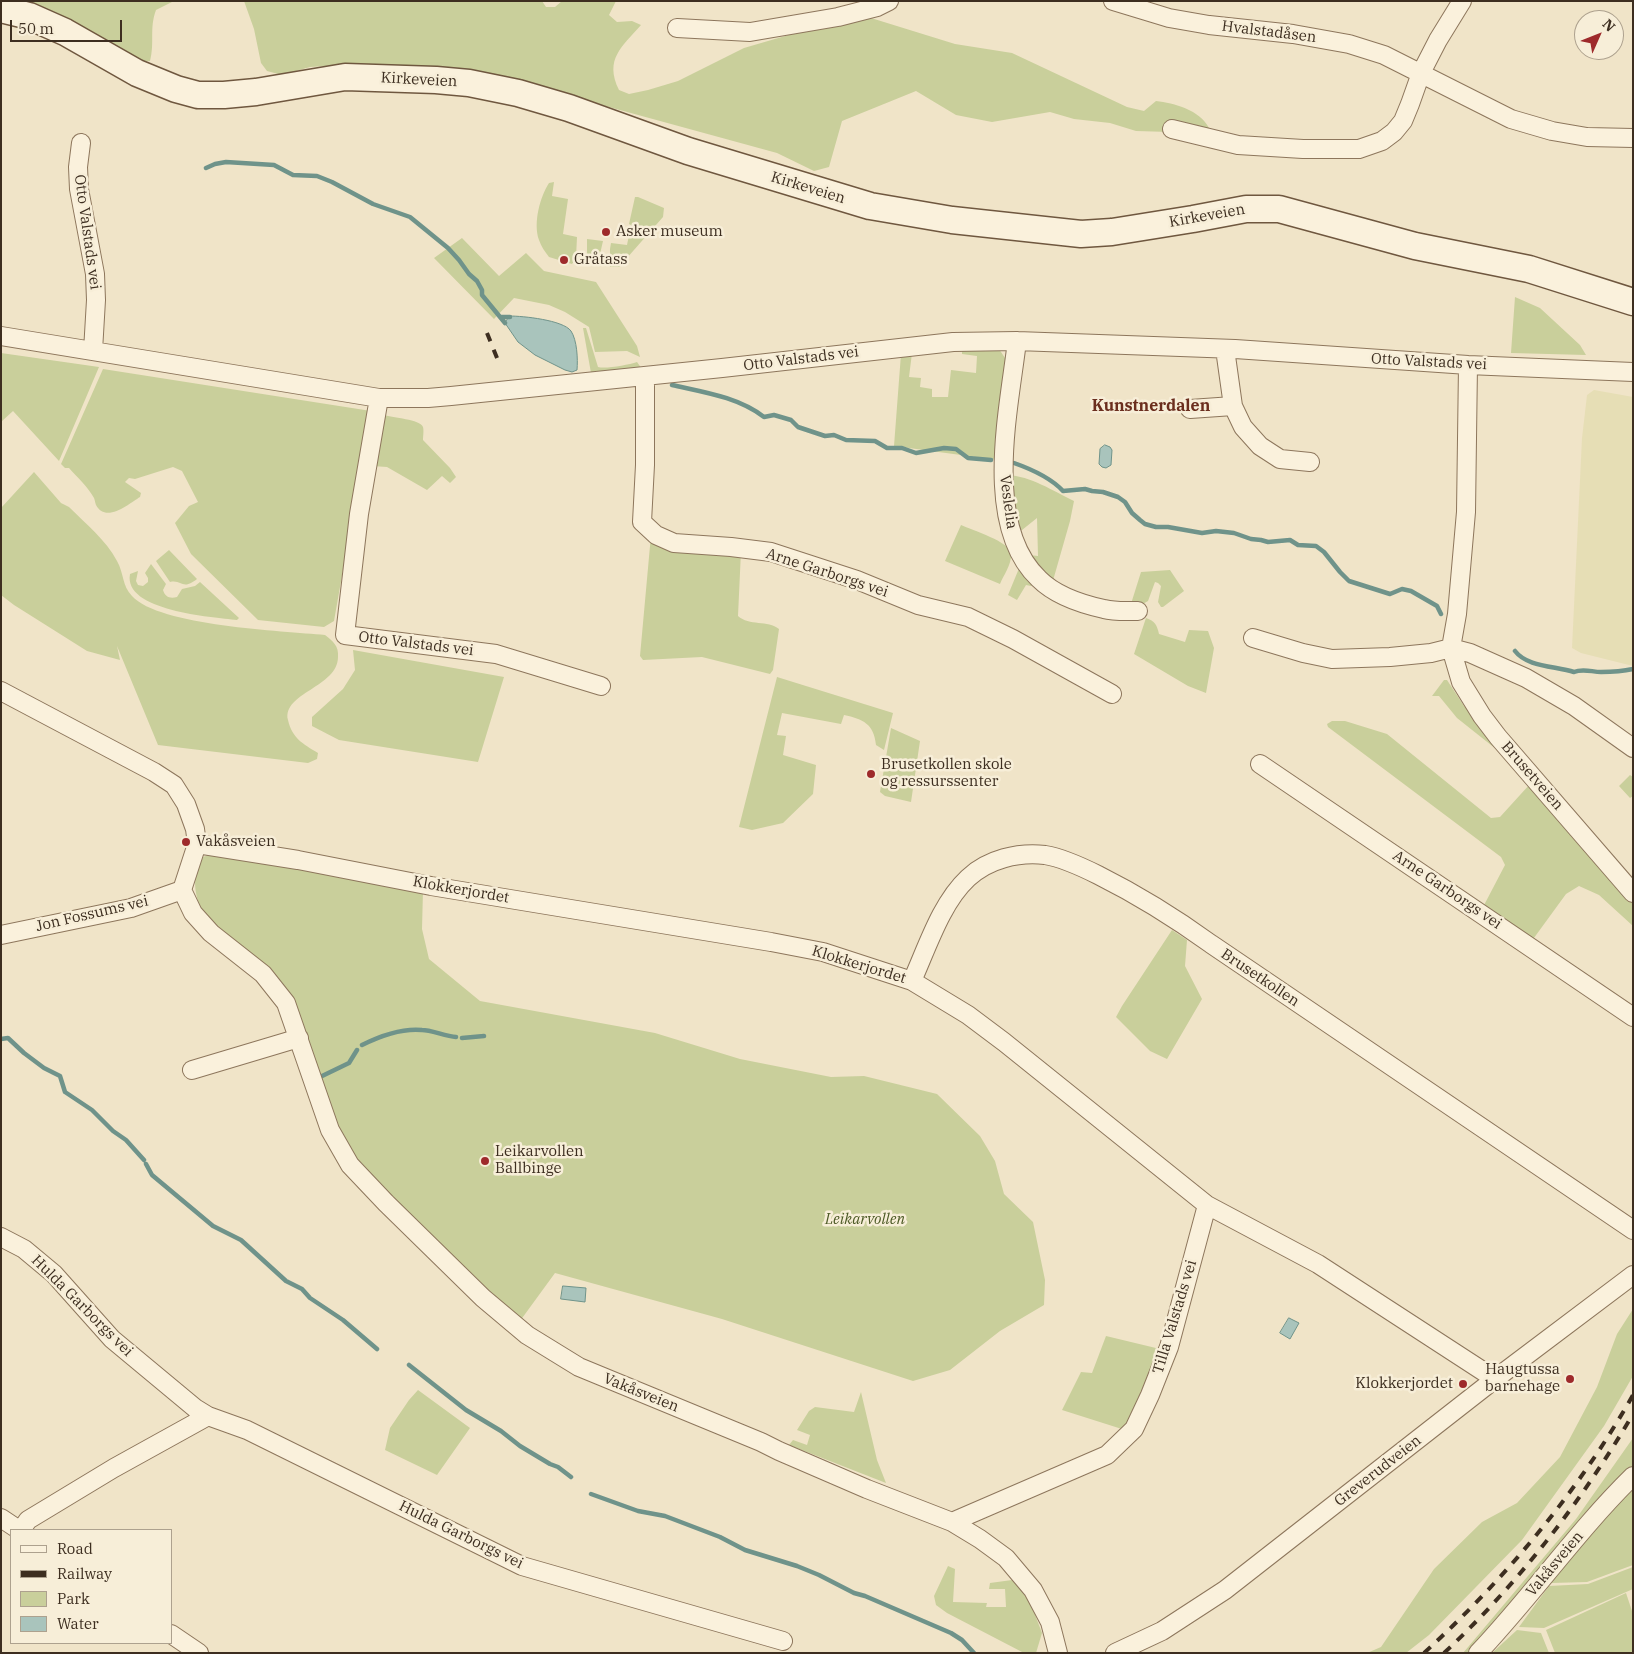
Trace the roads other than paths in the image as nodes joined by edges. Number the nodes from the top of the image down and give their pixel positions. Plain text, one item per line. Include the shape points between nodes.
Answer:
1 (889, 1) edge
2 (1113, 1) edge
3 (1462, 1) edge
4 (1, 9) edge
5 (677, 28) dead end
6 (1421, 73) junction
7 (1172, 129) dead end
8 (1633, 138) edge
9 (81, 143) dead end
10 (1633, 302) edge
11 (1, 336) edge
12 (1017, 341) junction
13 (1225, 349) junction
14 (93, 351) junction
15 (1468, 365) junction
16 (1633, 372) edge
17 (645, 376) junction
18 (379, 398) junction
19 (1233, 406) junction
20 (1190, 409) dead end
21 (1310, 462) dead end
22 (1138, 611) dead end
23 (1253, 638) dead end
24 (1451, 648) junction
25 (601, 686) dead end
26 (1, 691) edge
27 (1112, 694) dead end
28 (1633, 748) edge
29 (1260, 764) dead end
30 (197, 844) junction
31 (182, 890) junction
32 (1633, 893) edge
33 (1, 935) edge
34 (912, 980) junction
35 (1633, 1017) edge
36 (299, 1038) junction
37 (192, 1070) dead end
38 (1207, 1205) junction
39 (1633, 1230) edge
40 (1, 1237) edge
41 (1633, 1275) edge
42 (1495, 1379) junction
43 (208, 1416) junction
44 (1633, 1476) edge
45 (1, 1518) edge
46 (952, 1522) junction
47 (18, 1529) edge
48 (21, 1529) edge
49 (172, 1635) edge
50 (783, 1641) dead end
51 (199, 1653) edge
52 (1058, 1653) edge
53 (1115, 1653) edge
54 (1478, 1653) edge

1 - 5 street via 838,17 750,32
2 - 6 street, Hvalstadåsen via 1169,18 1349,44
3 - 6 street
4 - 10 main road, Kirkeveien via 29,16 65,32 137,73 198,95 256,92 344,77 469,83 560,105 688,151 885,209 1081,234 1246,209 1279,209 1415,246 1529,269
6 - 7 street via 1403,121 1394,132 1359,148 1238,145
6 - 8 street, Hvalstadåsen via 1511,120 1561,133
9 - 14 street, Otto Valstads vei via 78,189 95,274
11 - 14 street, Otto Valstads vei
12 - 13 street, Otto Valstads vei
12 - 17 street, Otto Valstads vei via 953,342
12 - 22 street, Veslelia via 1004,455 1004,490 1009,526 1020,555 1039,580 1064,596 1106,610
13 - 15 street, Otto Valstads vei
13 - 19 street
14 - 18 street, Otto Valstads vei
15 - 16 street, Otto Valstads vei
15 - 24 street, Brusetveien via 1466,512
17 - 18 street, Otto Valstads vei via 428,398
17 - 27 street, Arne Garborgs vei via 646,465 642,522 656,535 674,543 771,552 857,580 918,605 968,617
18 - 25 street, Otto Valstads vei via 359,514 345,635 496,654
19 - 20 street
19 - 21 street via 1243,427 1260,446 1280,459
23 - 24 street via 1332,659 1390,657
24 - 28 street via 1526,678 1574,706
24 - 32 street, Brusetveien via 1461,682 1482,716
26 - 30 street via 174,785 186,804
29 - 35 street, Arne Garborgs vei
30 - 31 street
30 - 34 street, Klokkerjordet via 764,940 823,952
31 - 33 street, Jon Fossums vei via 131,908
31 - 36 street, Vakåsveien via 193,913 210,933 263,974 286,1003
34 - 38 street, Klokkerjordet via 1004,1042
34 - 39 street, Brusetkollen via 955,892 982,867 1002,858 1029,854 1046,855 1077,865 1179,921
36 - 37 street
36 - 46 street, Vakåsveien via 330,1130 350,1165 483,1298 527,1335 579,1367
38 - 42 street, Klokkerjordet via 1318,1264
38 - 46 street, Tilla Valstads vei via 1169,1347 1134,1429 1107,1455
40 - 43 street, Hulda Garborgs vei via 24,1249 54,1274 112,1339
41 - 42 street, Greverudveien
42 - 53 street, Greverudveien via 1225,1590 1162,1631
43 - 48 street via 114,1468 28,1520
43 - 50 street, Hulda Garborgs vei via 247,1430 522,1566
44 - 54 street, Vakåsveien
45 - 47 street
46 - 52 street, Vakåsveien via 1006,1558 1033,1590 1050,1622
49 - 51 street

